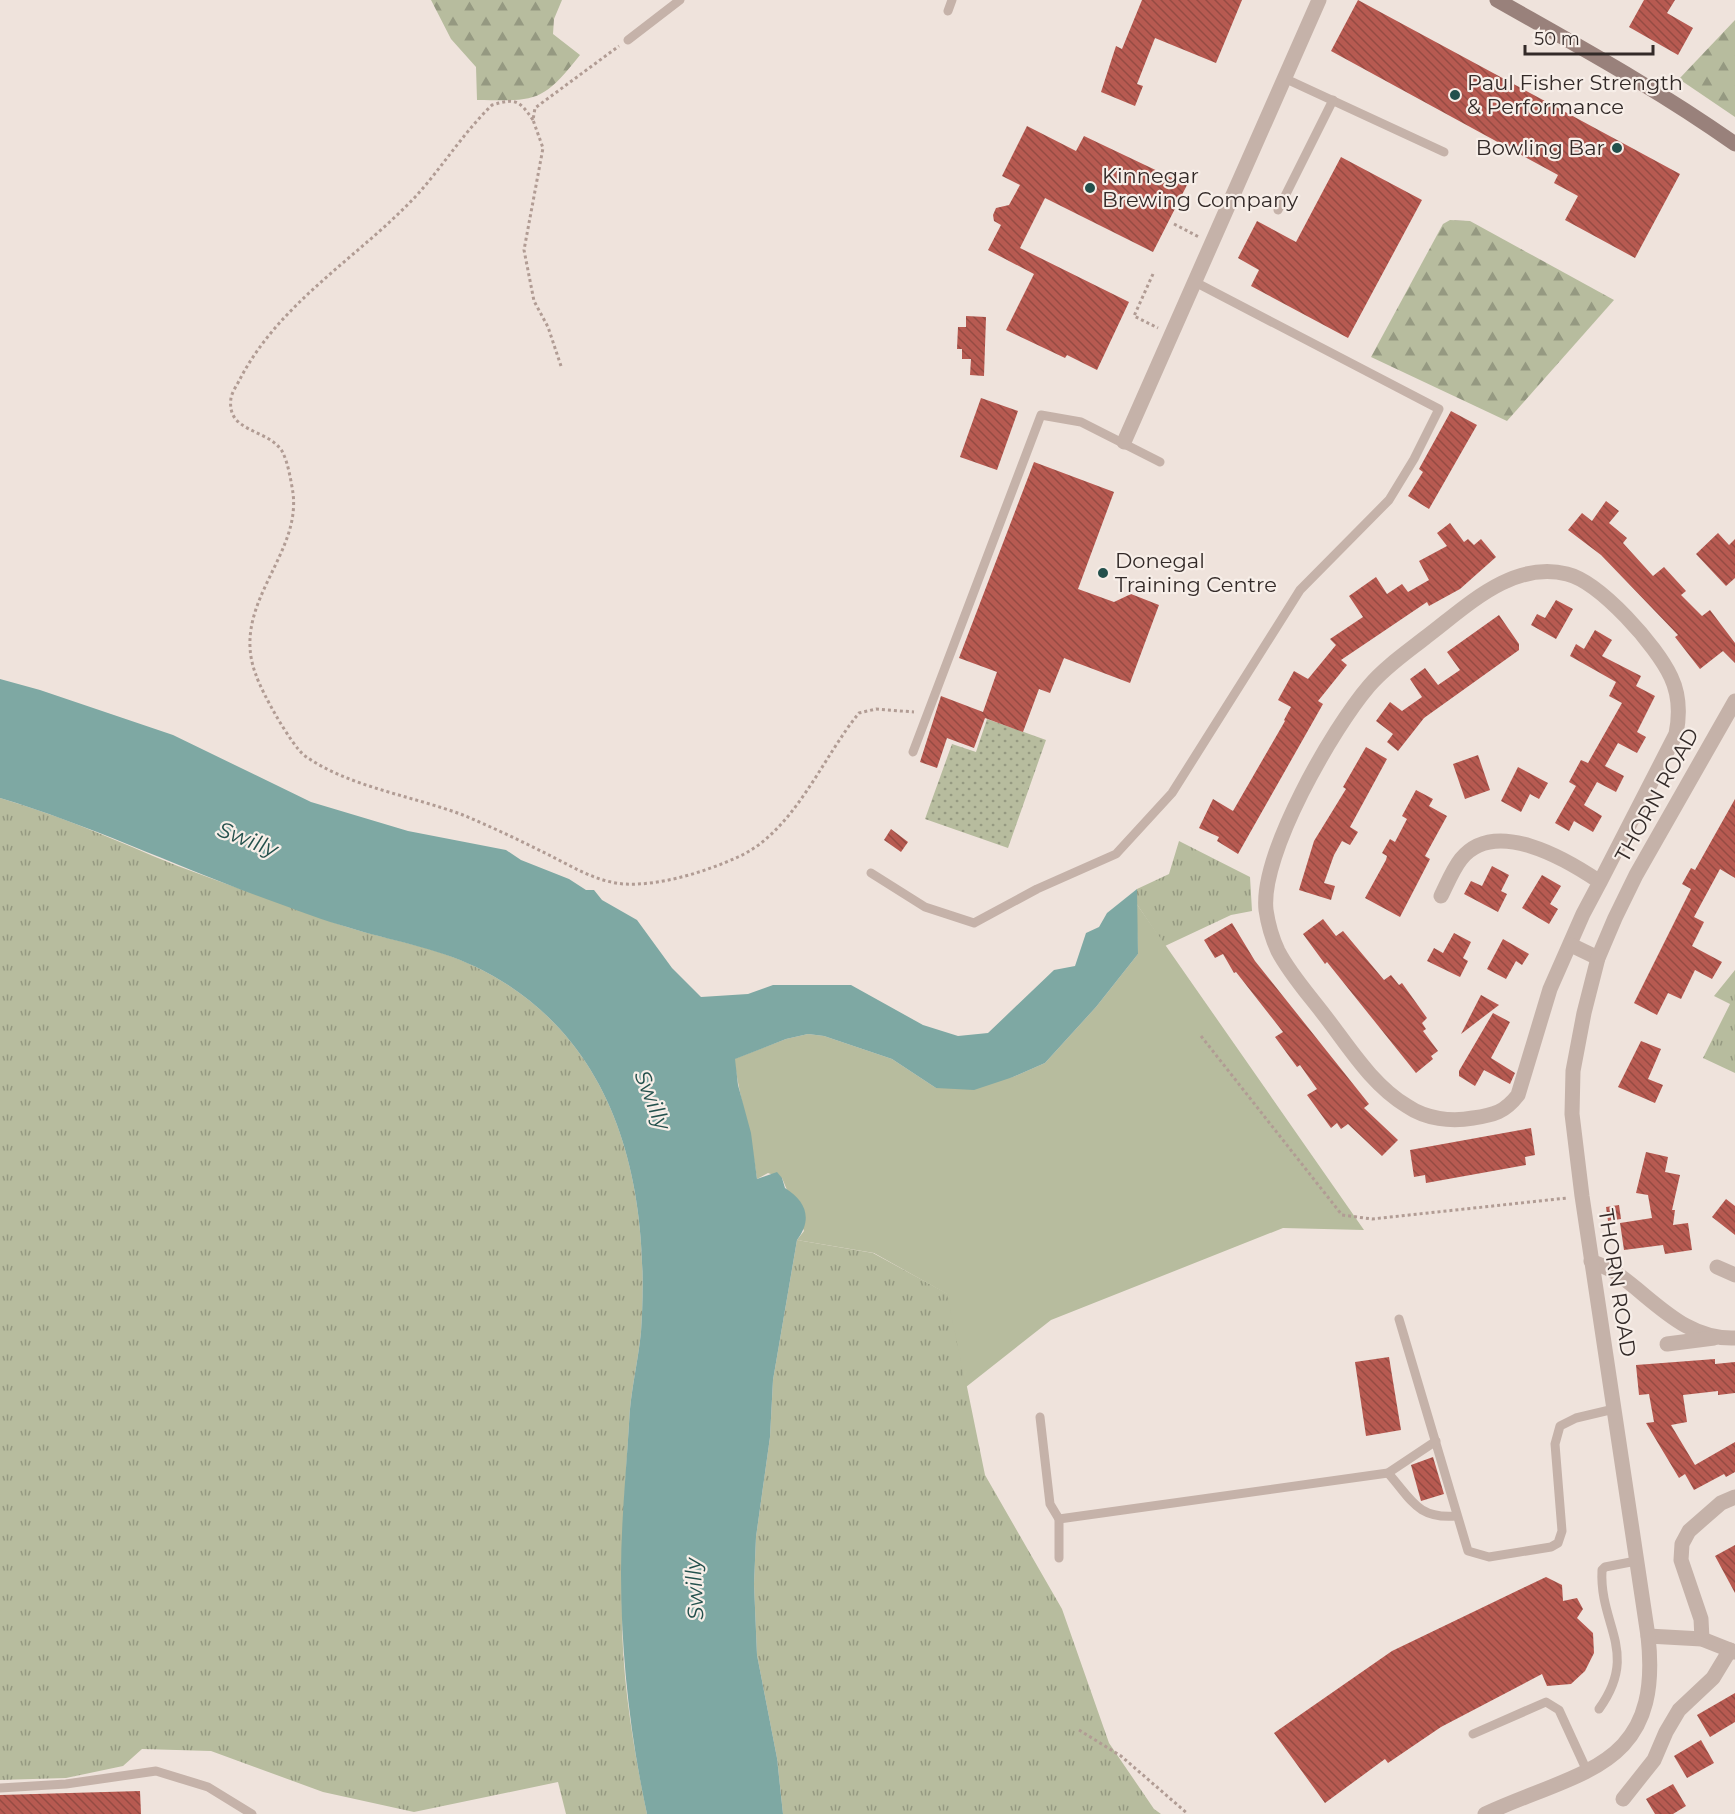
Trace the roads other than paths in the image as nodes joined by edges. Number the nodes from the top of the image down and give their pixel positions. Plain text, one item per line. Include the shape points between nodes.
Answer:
1 (680, 0) edge
2 (952, 0) edge
3 (1318, 0) edge
4 (1497, 0) edge
5 (948, 11) dead end
6 (628, 40) road end
7 (1284, 78) junction
8 (1333, 100) junction
9 (1735, 144) edge
10 (1444, 152) dead end
11 (1278, 210) dead end
12 (1195, 282) junction
13 (1124, 442) junction
14 (1160, 462) dead end
15 (1735, 701) edge
16 (913, 752) dead end
17 (871, 873) dead end
18 (1600, 882) junction
19 (1441, 896) dead end
20 (1571, 945) junction
21 (1598, 958) junction
22 (1592, 1260) junction
23 (1717, 1267) dead end
24 (1735, 1275) edge
25 (1399, 1319) dead end
26 (1714, 1338) junction
27 (1735, 1338) edge
28 (1666, 1344) dead end
29 (1614, 1409) junction
30 (1040, 1417) dead end
31 (1436, 1441) junction
32 (1388, 1473) junction
33 (1735, 1497) edge
34 (1456, 1516) junction
35 (1059, 1519) junction
36 (1059, 1558) dead end
37 (1636, 1561) junction
38 (1648, 1636) junction
39 (1702, 1640) junction
40 (1732, 1651) edge
41 (1599, 1709) dead end
42 (1473, 1734) dead end
43 (1587, 1771) junction
44 (0, 1788) edge
45 (1623, 1799) dead end
46 (252, 1814) edge
47 (1485, 1814) edge

1 - 6 lane
2 - 5 lane
3 - 7 street
4 - 9 main road via 1634,78
7 - 8 lane
7 - 12 street
8 - 10 lane
8 - 11 lane
12 - 13 street
12 - 17 lane via 1439,409 1414,459 1389,500 1300,590 1172,793 1116,854 974,923 925,907
13 - 14 lane via 1139,454
13 - 16 lane via 1081,422 1041,415
15 - 21 street, THORN ROAD via 1636,875
18 - 19 street via 1540,849 1507,841 1480,844 1461,859
18 - 20 street
18 - 20 street via 1676,734 1678,699 1671,676 1615,604 1600,591 1566,574 1525,575 1497,584 1392,664 1346,716 1285,830 1267,880 1266,907 1279,952 1371,1076 1408,1107 1444,1120 1496,1115 1508,1108 1526,1074 1550,989
20 - 21 street
21 - 22 street, THORN ROAD via 1573,1071 1572,1114
22 - 26 street via 1616,1273 1671,1318
22 - 29 street, THORN ROAD
23 - 24 street
25 - 31 lane
26 - 27 street
26 - 28 street
29 - 34 lane via 1560,1426 1555,1444 1562,1531 1558,1543 1490,1557 1468,1551
29 - 37 street, THORN ROAD
30 - 35 lane via 1050,1504
31 - 32 lane
31 - 34 lane
32 - 34 lane via 1422,1512 1437,1517
32 - 35 lane
33 - 39 street via 1721,1503 1689,1531 1682,1544 1681,1560 1701,1619
35 - 36 lane
37 - 38 street, THORN ROAD
37 - 41 lane via 1602,1570 1618,1658 1616,1678
38 - 39 street
38 - 43 street, THORN ROAD via 1649,1680 1630,1741
39 - 40 street
40 - 45 street via 1713,1678 1679,1710 1654,1760
42 - 43 lane via 1546,1702 1558,1710
43 - 47 street, THORN ROAD
44 - 46 lane via 66,1784 156,1771 208,1787

